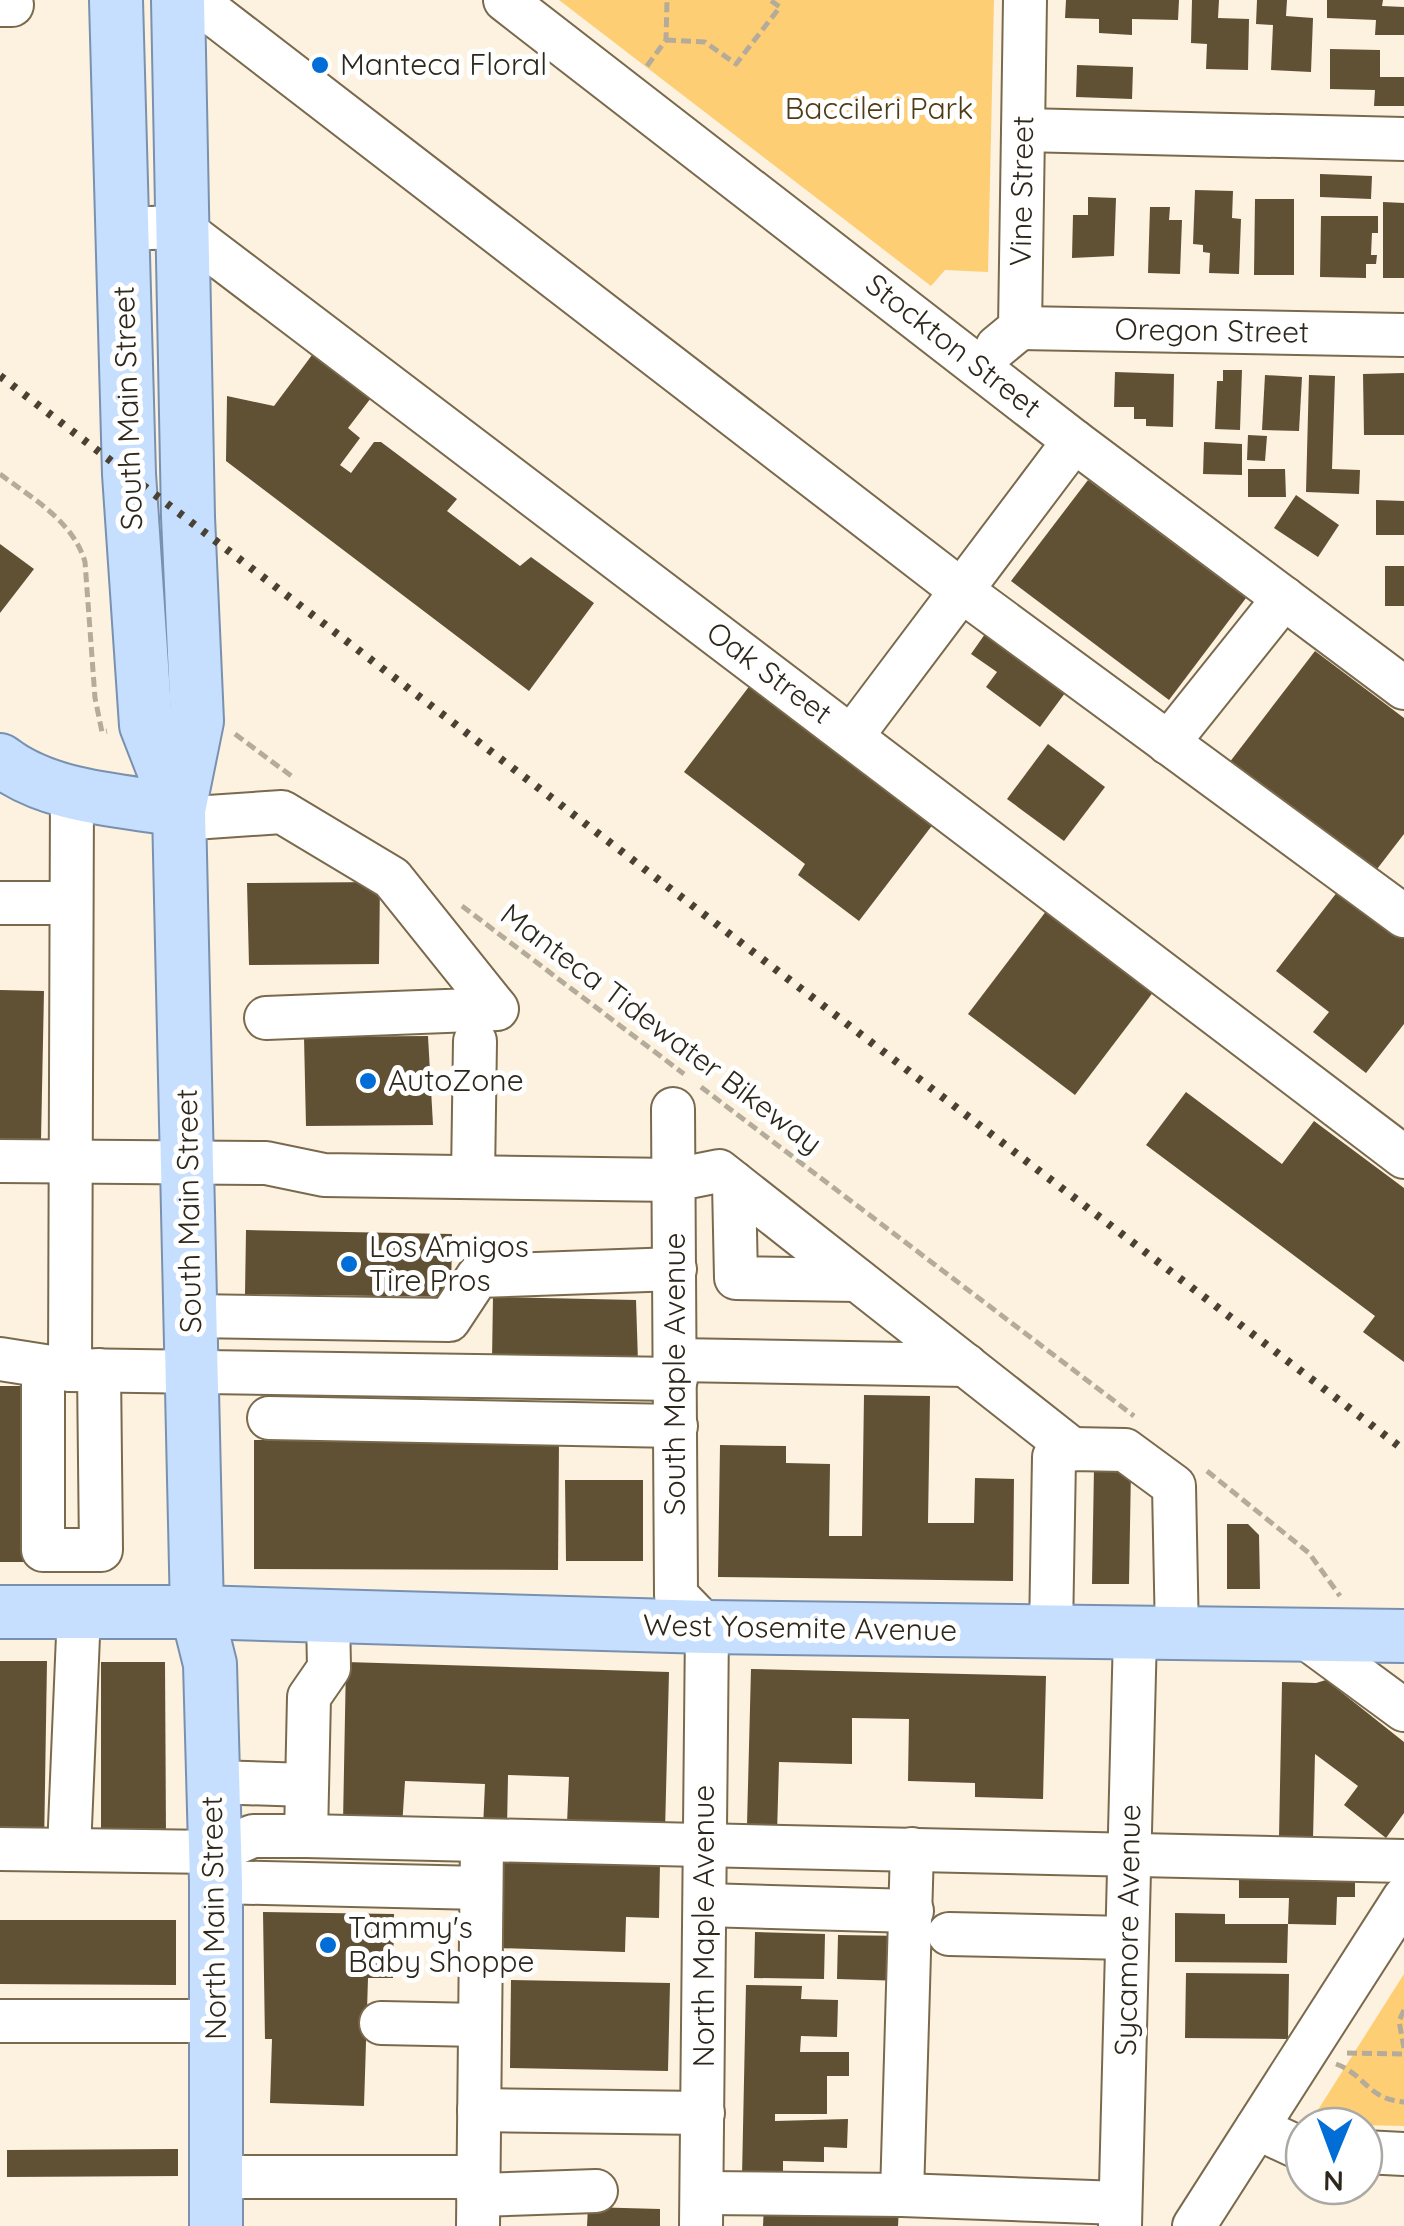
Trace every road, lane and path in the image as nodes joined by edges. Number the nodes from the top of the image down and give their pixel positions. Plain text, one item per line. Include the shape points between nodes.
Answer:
1 (116, 0) edge
2 (504, 0) edge
3 (667, 0) edge
4 (770, 0) edge
5 (1026, 0) edge
6 (178, 7) edge
7 (666, 40) junction
8 (626, 93) junction
9 (1023, 130) junction
10 (1404, 139) edge
11 (180, 227) junction
12 (121, 229) junction
13 (1020, 328) junction
14 (1404, 335) edge
15 (978, 363) junction
16 (1074, 441) junction
17 (0, 474) edge
18 (962, 590) junction
19 (1284, 598) junction
20 (1404, 688) edge
21 (172, 723) junction
22 (852, 736) junction
23 (1168, 743) junction
24 (0, 760) edge
25 (303, 786) dead end
26 (72, 792) junction
27 (179, 814) junction
28 (0, 903) edge
29 (72, 904) junction
30 (462, 906) dead end
31 (1404, 916) edge
32 (266, 1018) dead end
33 (475, 1042) dead end
34 (673, 1109) dead end
35 (1404, 1157) edge
36 (0, 1161) edge
37 (71, 1161) junction
38 (188, 1162) junction
39 (473, 1177) junction
40 (674, 1180) junction
41 (734, 1183) junction
42 (675, 1269) junction
43 (858, 1280) junction
44 (192, 1316) junction
45 (0, 1359) edge
46 (966, 1366) junction
47 (70, 1369) junction
48 (193, 1370) junction
49 (676, 1370) junction
50 (269, 1418) dead end
51 (1140, 1420) dead end
52 (676, 1426) junction
53 (1072, 1449) junction
54 (1202, 1467) dead end
55 (1356, 1597) dead end
56 (0, 1612) edge
57 (79, 1612) junction
58 (197, 1612) junction
59 (328, 1615) junction
60 (707, 1627) junction
61 (1050, 1633) junction
62 (1156, 1634) junction
63 (1404, 1636) edge
64 (1322, 1650) junction
65 (1404, 1710) edge
66 (213, 1782) junction
67 (307, 1785) junction
68 (306, 1836) junction
69 (482, 1840) junction
70 (705, 1846) junction
71 (0, 1849) edge
72 (68, 1850) junction
73 (912, 1850) junction
74 (1130, 1855) junction
75 (1404, 1861) edge
76 (216, 1867) junction
77 (481, 1888) junction
78 (1404, 1898) edge
79 (704, 1905) junction
80 (912, 1911) junction
81 (949, 1934) dead end
82 (1127, 1938) junction
83 (1404, 2010) edge
84 (0, 2021) edge
85 (216, 2021) junction
86 (381, 2023) dead end
87 (480, 2024) junction
88 (1404, 2051) edge
89 (1305, 2052) junction
90 (1404, 2102) edge
91 (479, 2110) junction
92 (703, 2113) junction
93 (1257, 2128) junction
94 (1284, 2141) edge
95 (596, 2192) dead end
96 (478, 2199) edge
97 (216, 2202) edge
98 (913, 2206) edge
99 (702, 2209) edge
100 (1120, 2214) edge
101 (1194, 2226) edge

1 - 12 main road, South Main Street
2 - 8 street, Stockton Street
3 - 7 path
4 - 7 path via 780,8 736,64 704,42
5 - 9 street, Vine Street
6 - 11 main road, South Main Street
6 - 18 street via 212,13
7 - 8 path
8 - 15 street, Stockton Street
9 - 10 street
9 - 13 street, Vine Street
11 - 12 street
11 - 21 main road, South Main Street
11 - 22 street, Oak Street
12 - 21 main road, South Main Street via 128,474
13 - 14 street, Oregon Street
13 - 15 street
15 - 16 street, Stockton Street
16 - 18 street
16 - 19 street, Stockton Street
17 - 21 path via 79,541 102,732
18 - 22 street
18 - 23 street
19 - 20 street, Stockton Street
19 - 23 street
21 - 25 path via 224,726
21 - 27 main road, South Main Street
22 - 35 street, Oak Street
23 - 31 street
24 - 26 main road
26 - 27 main road
26 - 29 street
27 - 32 street via 282,812 392,878 496,1009
27 - 38 main road, South Main Street
28 - 29 street
29 - 37 street
30 - 51 path, Manteca Tidewater Bikeway
33 - 39 street
34 - 40 street, South Maple Avenue
36 - 37 street
37 - 38 street
37 - 47 street
38 - 39 street via 266,1163 324,1175
38 - 44 main road, South Main Street
39 - 40 street
40 - 41 street via 719,1171
40 - 42 street, South Maple Avenue
41 - 43 street
41 - 43 street via 736,1278
42 - 44 street via 478,1276 449,1320
42 - 49 street, South Maple Avenue
43 - 46 street
44 - 48 main road, South Main Street
45 - 47 street
46 - 49 street
46 - 53 street
47 - 48 street
48 - 49 street
48 - 58 main road, South Main Street
49 - 52 street, South Maple Avenue
50 - 52 street
52 - 60 street, South Maple Avenue via 676,1595
53 - 61 street via 1054,1457
53 - 62 street, Sycamore Avenue via 1125,1450 1174,1486
54 - 55 path via 1309,1552 1339,1596
56 - 57 main road, West Yosemite Avenue
57 - 58 main road, West Yosemite Avenue
57 - 72 street
58 - 59 main road, West Yosemite Avenue
58 - 66 main road, North Main Street via 210,1664
59 - 60 main road, West Yosemite Avenue
59 - 67 street via 329,1668 309,1697
60 - 61 main road, West Yosemite Avenue
60 - 70 street, North Maple Avenue
61 - 62 main road, West Yosemite Avenue
62 - 64 main road, West Yosemite Avenue
62 - 74 street, Sycamore Avenue
63 - 64 main road, West Yosemite Avenue
64 - 65 street
66 - 67 street
66 - 76 main road, North Main Street
67 - 68 street
68 - 69 street
68 - 76 street via 253,1836
69 - 70 street
69 - 77 street
70 - 73 street
70 - 79 street, North Maple Avenue
71 - 72 street
72 - 76 street
73 - 74 street
73 - 80 street
74 - 75 street
74 - 82 street, Sycamore Avenue
76 - 77 street
76 - 85 main road, North Main Street
77 - 87 street
78 - 89 street
79 - 80 street
79 - 92 street, North Maple Avenue
80 - 98 street
81 - 82 street
82 - 100 street, Sycamore Avenue
83 - 88 path
84 - 85 street
85 - 97 main road, North Main Street
86 - 87 street
87 - 91 street
88 - 89 path
89 - 90 path via 1354,2070 1376,2094
89 - 93 street
91 - 92 street
91 - 96 street
92 - 99 street, North Maple Avenue
93 - 94 street
93 - 101 street
95 - 96 street
96 - 97 street
98 - 99 street
98 - 100 street

